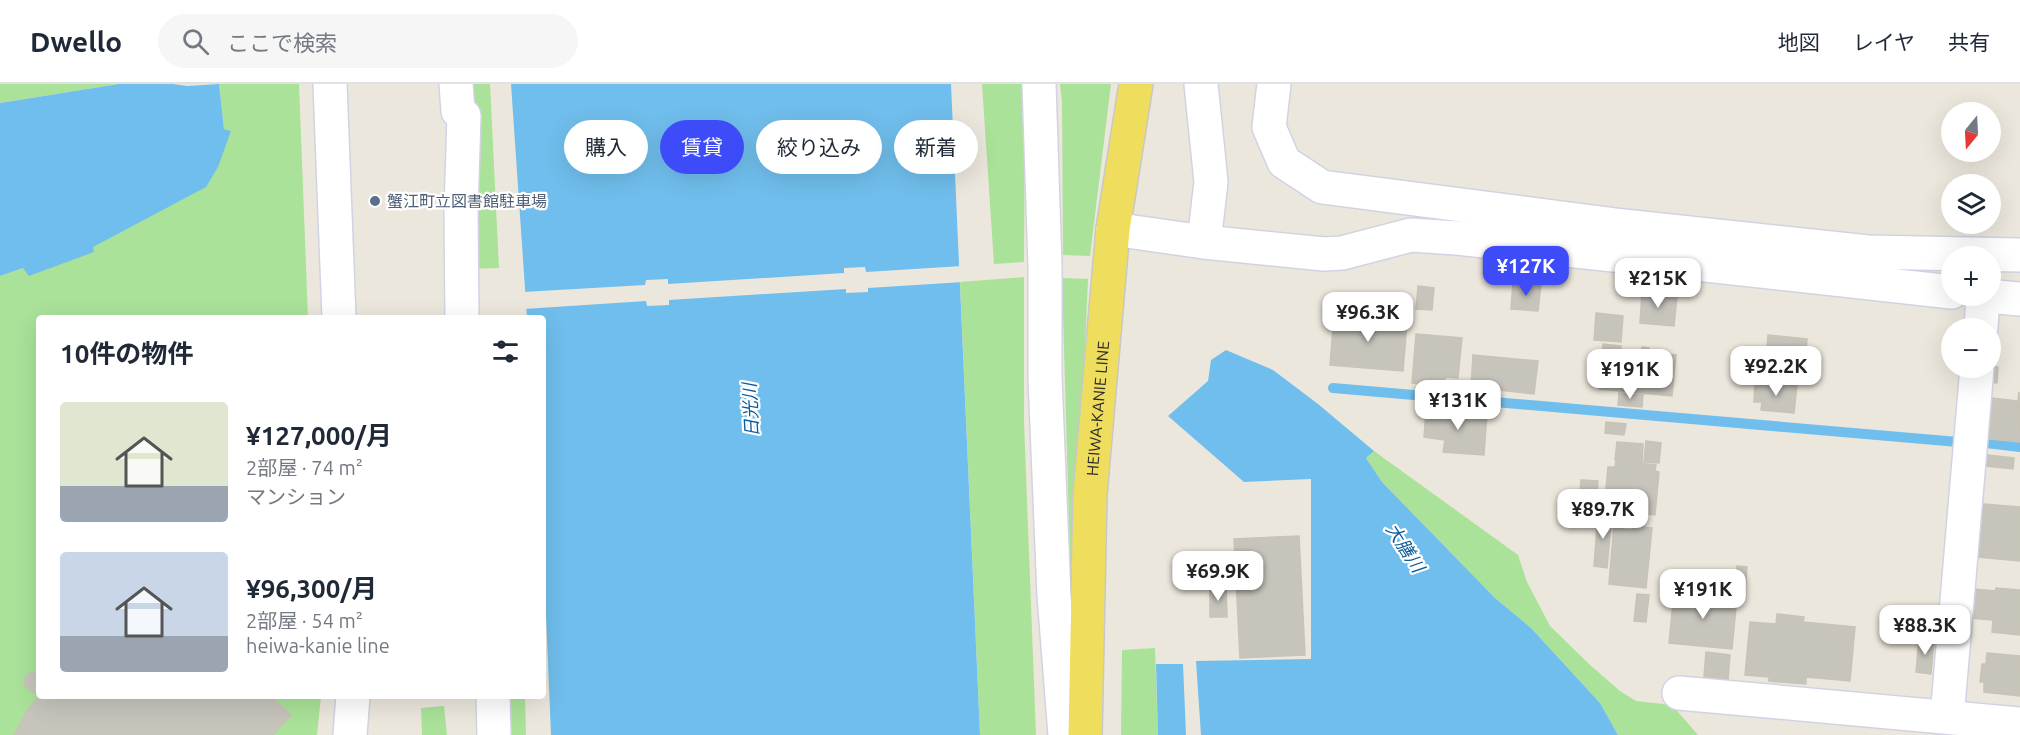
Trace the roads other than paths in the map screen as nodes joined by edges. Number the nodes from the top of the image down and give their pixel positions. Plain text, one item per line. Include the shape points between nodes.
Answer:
1 (330, 84) edge
2 (456, 84) edge
3 (1039, 84) edge
4 (1136, 84) edge
5 (1201, 84) edge
6 (1274, 84) edge
7 (1113, 229) junction
8 (1204, 242) junction
9 (2020, 255) edge
10 (1941, 291) edge
11 (2001, 297) edge
12 (2020, 299) edge
13 (339, 315) edge
14 (462, 315) edge
15 (1976, 378) edge
16 (1679, 693) dead end
17 (353, 699) edge
18 (492, 699) edge
19 (1947, 717) junction
20 (2020, 724) edge
21 (350, 735) edge
22 (494, 735) edge
23 (1065, 735) edge
24 (1085, 735) edge

1 - 13 street
2 - 14 street via 458,111 464,116
3 - 23 street via 1046,401 1054,595
4 - 7 main road, HEIWA-KANIE LINE
5 - 8 street via 1211,182
6 - 9 street via 1269,127 1284,162 1322,187 1868,252
7 - 8 street
7 - 24 main road, HEIWA-KANIE LINE via 1090,495
8 - 10 street via 1324,254 1411,235
11 - 12 street
15 - 19 street
16 - 19 street
17 - 21 street
18 - 22 street
19 - 20 street

